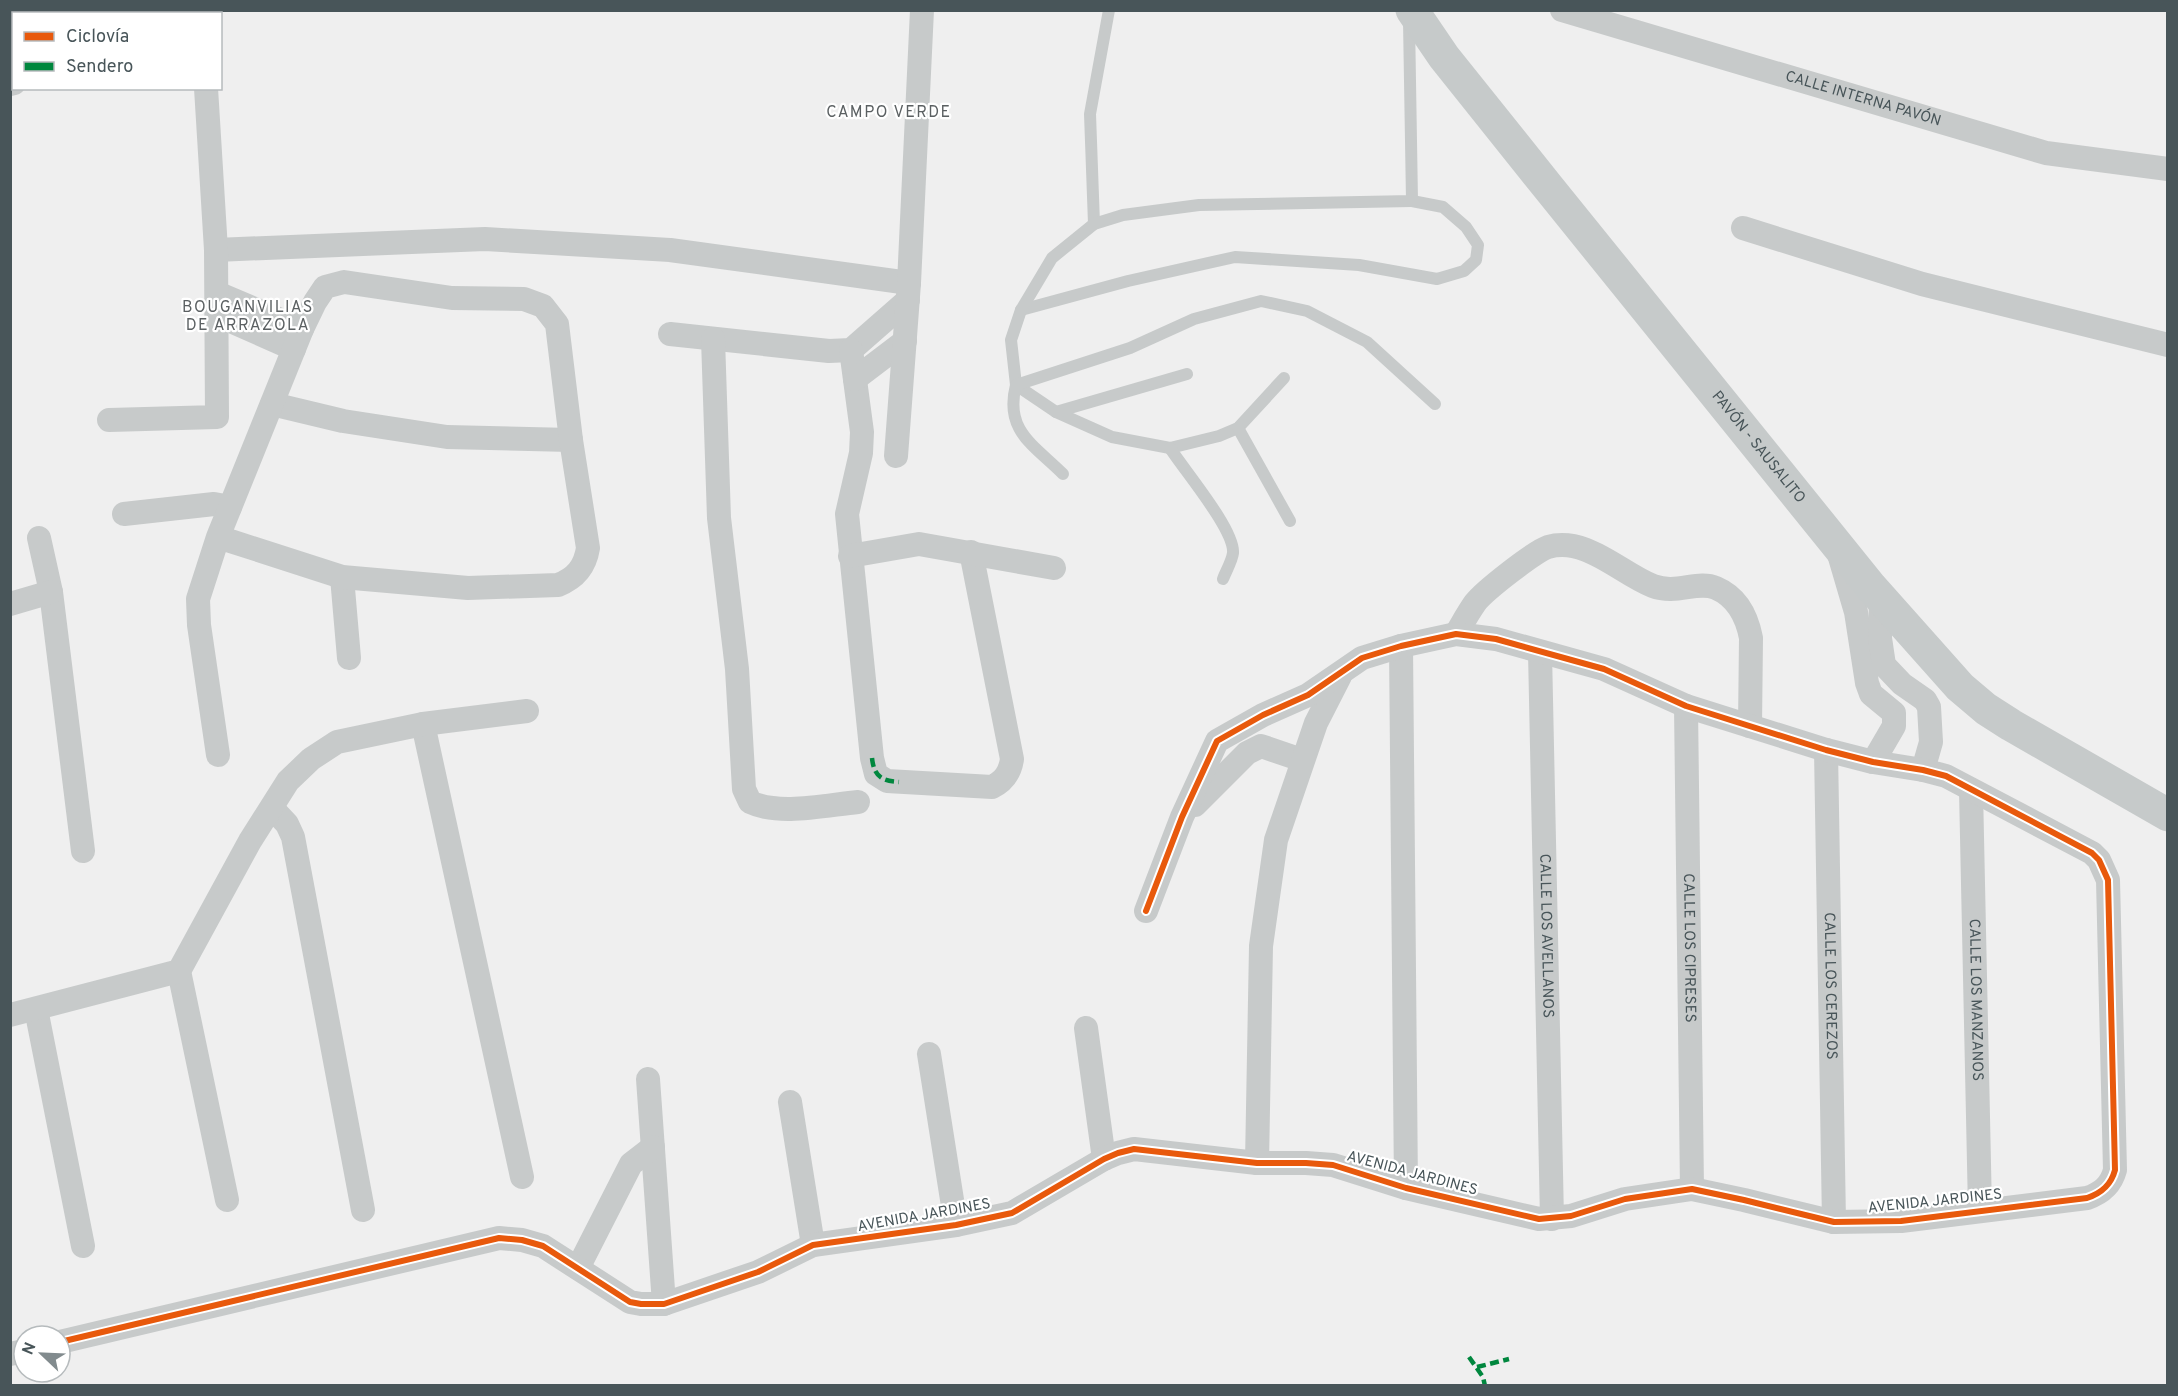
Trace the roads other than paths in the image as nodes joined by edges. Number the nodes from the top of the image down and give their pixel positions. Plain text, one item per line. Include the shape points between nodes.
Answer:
1 (922, 10) edge
2 (1109, 10) edge
3 (1411, 10) edge
4 (1562, 10) edge
5 (206, 90) edge
6 (2168, 169) edge
7 (1412, 201) junction
8 (1094, 224) junction
9 (1743, 228) dead end
10 (216, 250) junction
11 (909, 292) junction
12 (217, 304) junction
13 (1020, 310) junction
14 (670, 334) dead end
15 (298, 339) junction
16 (714, 339) junction
17 (905, 341) junction
18 (2168, 345) edge
19 (851, 350) junction
20 (1186, 374) dead end
21 (1284, 378) dead end
22 (855, 379) junction
23 (1016, 385) junction
24 (272, 404) junction
25 (1435, 404) dead end
26 (1056, 412) junction
27 (109, 420) dead end
28 (1238, 428) junction
29 (571, 440) junction
30 (1170, 448) junction
31 (896, 456) dead end
32 (1063, 474) dead end
33 (230, 507) junction
34 (124, 514) dead end
35 (1290, 521) dead end
36 (218, 537) junction
37 (39, 538) dead end
38 (971, 552) junction
39 (850, 555) junction
40 (1053, 568) dead end
41 (342, 577) junction
42 (1223, 579) dead end
43 (51, 592) junction
44 (1869, 599) junction
45 (10, 604) edge
46 (1456, 634) junction
47 (1882, 640) junction
48 (1401, 646) junction
49 (1540, 652) junction
50 (349, 658) dead end
51 (1342, 673) junction
52 (1686, 706) junction
53 (527, 711) dead end
54 (423, 724) junction
55 (1749, 726) junction
56 (1826, 750) junction
57 (218, 754) dead end
58 (1302, 760) junction
59 (1885, 764) junction
60 (1923, 770) junction
61 (1971, 790) junction
62 (858, 802) dead end
63 (272, 808) junction
64 (2168, 815) edge
65 (1182, 817) junction
66 (83, 851) dead end
67 (1146, 911) dead end
68 (179, 972) junction
69 (36, 1009) junction
70 (10, 1015) edge
71 (1086, 1028) dead end
72 (928, 1054) dead end
73 (648, 1078) dead end
74 (790, 1102) dead end
75 (653, 1147) junction
76 (1104, 1159) junction
77 (1257, 1163) junction
78 (522, 1177) dead end
79 (1406, 1188) junction
80 (1692, 1189) junction
81 (227, 1200) dead end
82 (363, 1210) dead end
83 (1980, 1210) junction
84 (1552, 1219) junction
85 (1834, 1222) junction
86 (956, 1225) junction
87 (83, 1245) dead end
88 (813, 1245) junction
89 (578, 1268) junction
90 (664, 1304) junction
91 (72, 1339) edge

1 - 11 street
2 - 8 lane via 1090,114
3 - 7 lane
3 - 44 street, PAVÓN - SAUSALITO via 1444,57 1836,543
4 - 6 street, CALLE INTERNA PAVÓN via 2046,153
5 - 10 street
7 - 8 lane via 1199,205 1123,215
7 - 13 lane via 1443,207 1466,227 1478,245 1476,260 1464,271 1437,279 1359,265 1234,257 1128,280
8 - 13 lane via 1052,258
9 - 18 street via 1922,284
10 - 11 street via 485,239 670,250
10 - 12 street
11 - 17 street
11 - 19 street
12 - 15 street
12 - 27 street via 217,417
13 - 23 lane via 1011,340
14 - 16 street
15 - 24 street
15 - 29 street via 324,287 344,282 452,298 524,299 543,306 557,324
16 - 19 street
16 - 62 street via 719,518 737,669 744,789 750,802 762,808
17 - 22 street
17 - 31 street
19 - 22 street
20 - 26 lane
21 - 28 lane
22 - 39 street via 862,432 847,514
23 - 25 lane via 1130,348 1194,319 1261,302 1307,311 1367,342
23 - 26 lane
23 - 32 lane via 1013,417 1020,432
24 - 29 street via 343,421 447,437
24 - 33 street
26 - 30 lane via 1112,437
28 - 30 lane
28 - 35 lane
29 - 41 street via 588,548 584,564 566,582 468,588
30 - 42 lane via 1216,511 1231,540 1233,552
33 - 34 street via 214,504
33 - 36 street
36 - 41 street
36 - 57 street via 198,599
37 - 43 street
38 - 39 street via 919,544
38 - 39 street via 1012,759 1010,771 992,787 887,781 873,768
38 - 40 street
41 - 50 street
43 - 45 street
43 - 66 street
44 - 47 street, PAVÓN - SAUSALITO
44 - 47 street
46 - 48 street
46 - 49 street via 1496,639
46 - 55 street via 1476,602 1548,547 1581,548 1657,588 1710,586 1736,603 1749,626
47 - 59 street via 1864,672 1871,694 1894,713
47 - 60 street via 1884,665 1929,707 1931,742
47 - 64 street, PAVÓN - SAUSALITO via 1960,687 1986,709
48 - 51 street via 1362,658
48 - 79 street
49 - 52 street via 1604,669
49 - 84 street, CALLE LOS AVELLANOS
51 - 58 street
51 - 65 street via 1308,695 1217,741
52 - 55 street
52 - 80 street, CALLE LOS CIPRESES
53 - 54 street
54 - 63 street via 337,742 288,781
54 - 78 street
55 - 56 street
56 - 59 street
56 - 85 street, CALLE LOS CEREZOS
58 - 65 street via 1261,746 1247,753
58 - 77 street via 1276,840 1261,946
59 - 60 street
60 - 61 street
61 - 83 street, CALLE LOS MANZANOS
61 - 83 street, AVENIDA JARDINES via 2083,846 2104,870 2108,880 2116,1129 2115,1170 2109,1185 2096,1195
63 - 68 street
63 - 82 street via 293,837
65 - 67 street
68 - 69 street
68 - 81 street
69 - 70 street
69 - 87 street
71 - 76 street
72 - 86 street
73 - 75 street
74 - 88 street
75 - 89 street via 631,1164
75 - 90 street
76 - 77 street, AVENIDA JARDINES via 1134,1149
76 - 86 street, AVENIDA JARDINES via 1012,1213
77 - 79 street, AVENIDA JARDINES via 1333,1165
79 - 84 street, AVENIDA JARDINES
80 - 84 street, AVENIDA JARDINES via 1625,1199
80 - 85 street, AVENIDA JARDINES
83 - 85 street, AVENIDA JARDINES via 1901,1221
86 - 88 street, AVENIDA JARDINES
88 - 90 street, AVENIDA JARDINES via 758,1272
89 - 90 street, AVENIDA JARDINES via 620,1296 640,1304
89 - 91 street, AVENIDA JARDINES via 543,1246 499,1238

